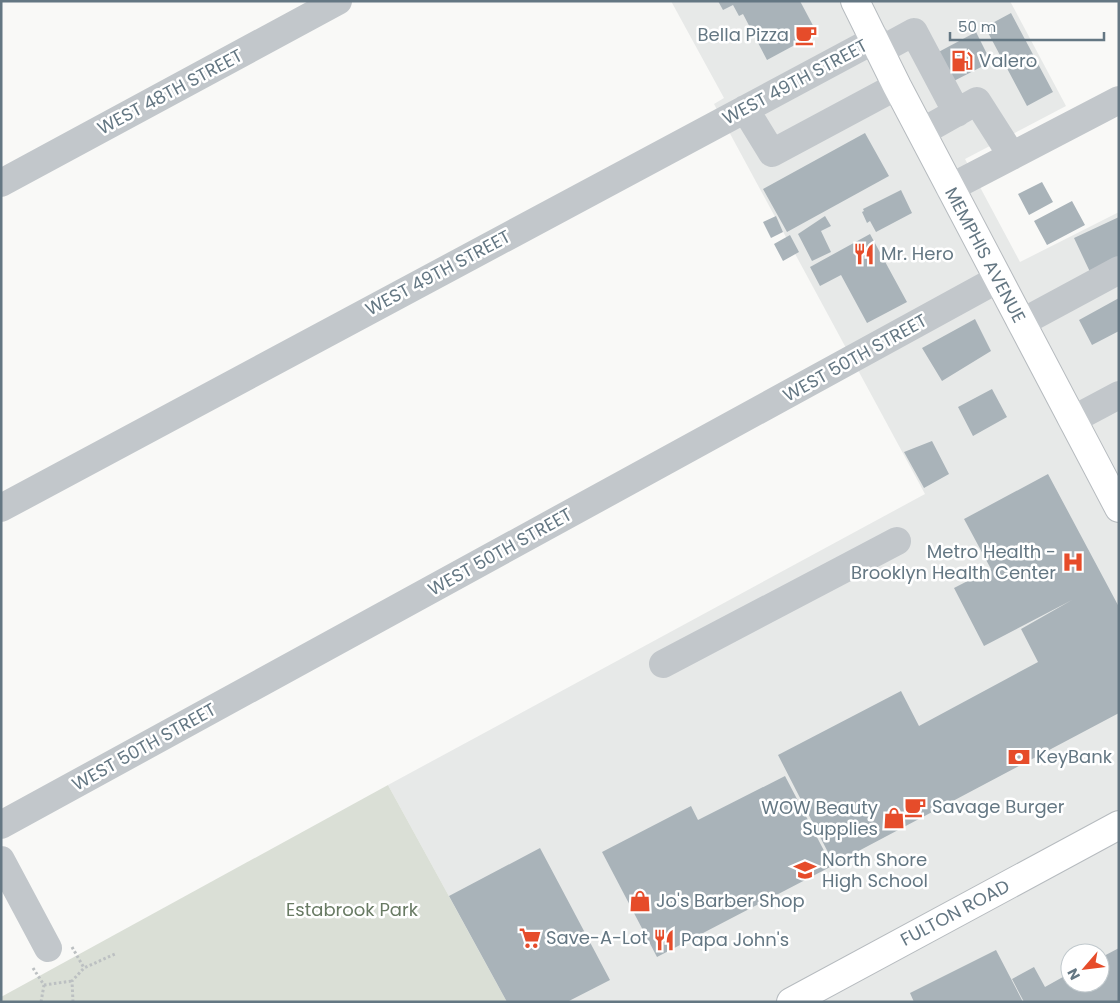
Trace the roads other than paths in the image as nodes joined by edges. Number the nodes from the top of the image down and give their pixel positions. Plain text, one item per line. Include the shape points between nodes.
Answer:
1 (338, 1) edge
2 (855, 1) edge
3 (878, 45) junction
4 (897, 86) junction
5 (1119, 100) edge
6 (745, 109) junction
7 (957, 113) junction
8 (922, 132) junction
9 (1012, 156) junction
10 (1, 183) edge
11 (950, 188) junction
12 (1119, 270) edge
13 (998, 279) junction
14 (1021, 323) junction
15 (1119, 395) edge
16 (1072, 420) junction
17 (1, 508) edge
18 (1119, 508) edge
19 (897, 540) dead end
20 (663, 664) dead end
21 (1, 825) edge
22 (1119, 825) edge
23 (1, 860) edge
24 (50, 953) road end
25 (791, 1002) edge

1 - 10 street, WEST 48TH STREET
2 - 3 main road, MEMPHIS AVENUE
3 - 4 main road, MEMPHIS AVENUE
3 - 6 street, WEST 49TH STREET
3 - 7 street, WEST 49TH STREET via 914,32
4 - 6 street via 772,153
4 - 8 main road, MEMPHIS AVENUE
5 - 9 street
6 - 17 street, WEST 49TH STREET
7 - 8 street
7 - 9 street via 977,101
8 - 11 main road, MEMPHIS AVENUE
9 - 11 street
11 - 13 main road, MEMPHIS AVENUE
12 - 14 street
13 - 14 main road, MEMPHIS AVENUE
13 - 21 street, WEST 50TH STREET
14 - 16 main road, MEMPHIS AVENUE
15 - 16 street
16 - 18 main road, MEMPHIS AVENUE
19 - 20 street
22 - 25 main road, FULTON ROAD
23 - 24 street

